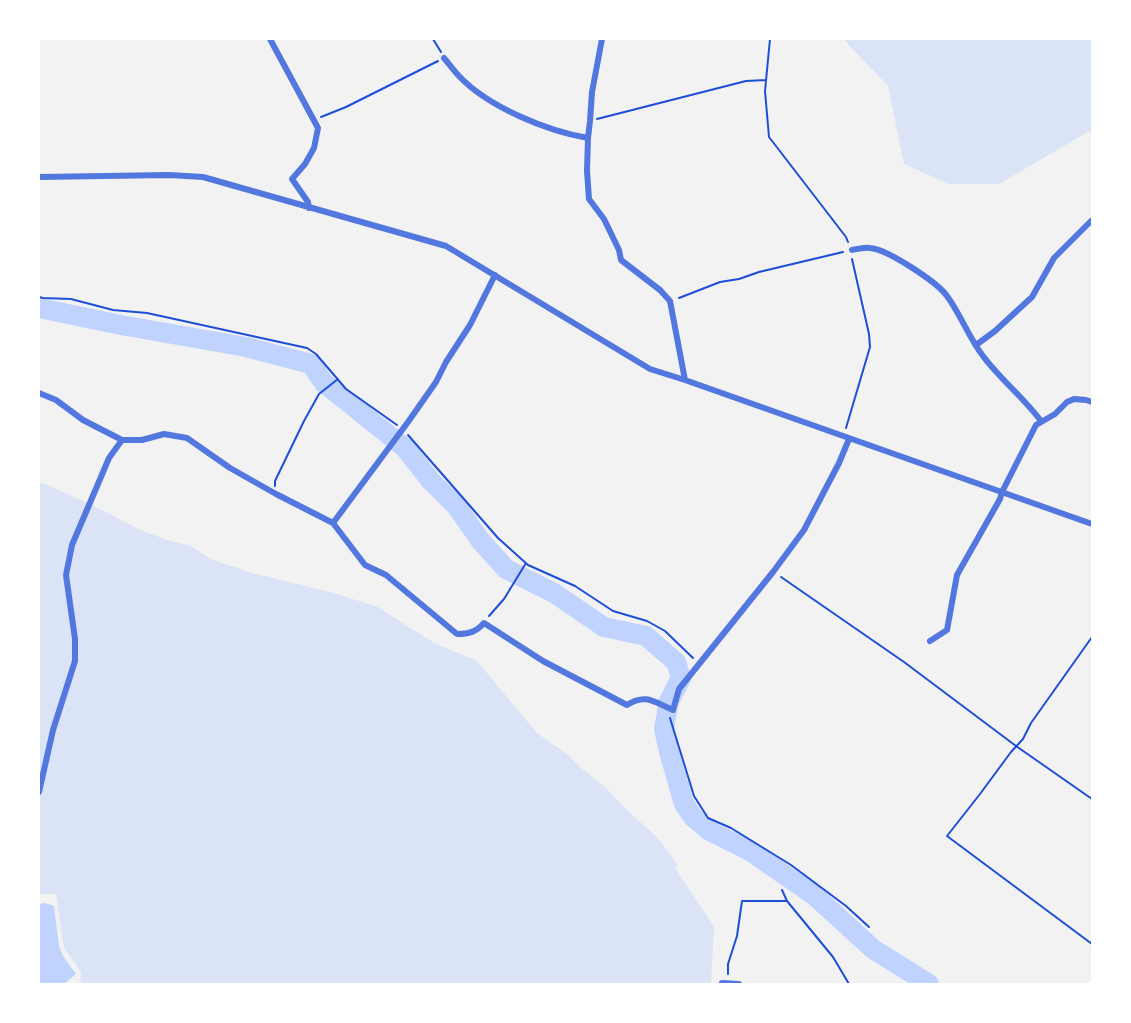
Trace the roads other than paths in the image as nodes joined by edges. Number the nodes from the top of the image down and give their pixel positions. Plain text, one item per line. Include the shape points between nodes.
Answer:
1 (270, 39) edge
2 (602, 39) edge
3 (444, 58) road end
4 (588, 138) junction
5 (39, 177) edge
6 (309, 208) junction
7 (1091, 221) edge
8 (852, 250) road end
9 (495, 275) junction
10 (976, 345) junction
11 (686, 380) junction
12 (39, 393) edge
13 (1092, 402) edge
14 (1041, 421) junction
15 (846, 437) junction
16 (122, 440) junction
17 (1002, 492) junction
18 (333, 523) junction
19 (1092, 524) edge
20 (930, 640) dead end
21 (39, 792) edge
22 (725, 983) edge
23 (739, 984) edge

1 - 6 street via 318,128 314,148 292,179
2 - 4 street
3 - 4 street via 460,77 508,111
4 - 11 street via 589,199 604,219 621,260 670,301
5 - 6 street via 204,177
6 - 9 street via 446,246
7 - 10 street via 1054,258 1032,297
8 - 10 street via 869,247 883,251 922,274 946,294
9 - 11 street via 650,369
9 - 18 street via 436,382
10 - 14 street
11 - 15 street
12 - 16 street
13 - 14 street via 1074,399
14 - 17 street
15 - 17 street
15 - 18 street via 839,463 804,530 679,689 673,710 646,698 627,705 543,661 484,623 478,630 457,634 386,575 365,565
16 - 18 street via 164,434 187,438 230,468
16 - 21 street via 109,458 72,545 66,575 75,661
17 - 19 street
17 - 20 street via 957,575 947,630
22 - 23 street

